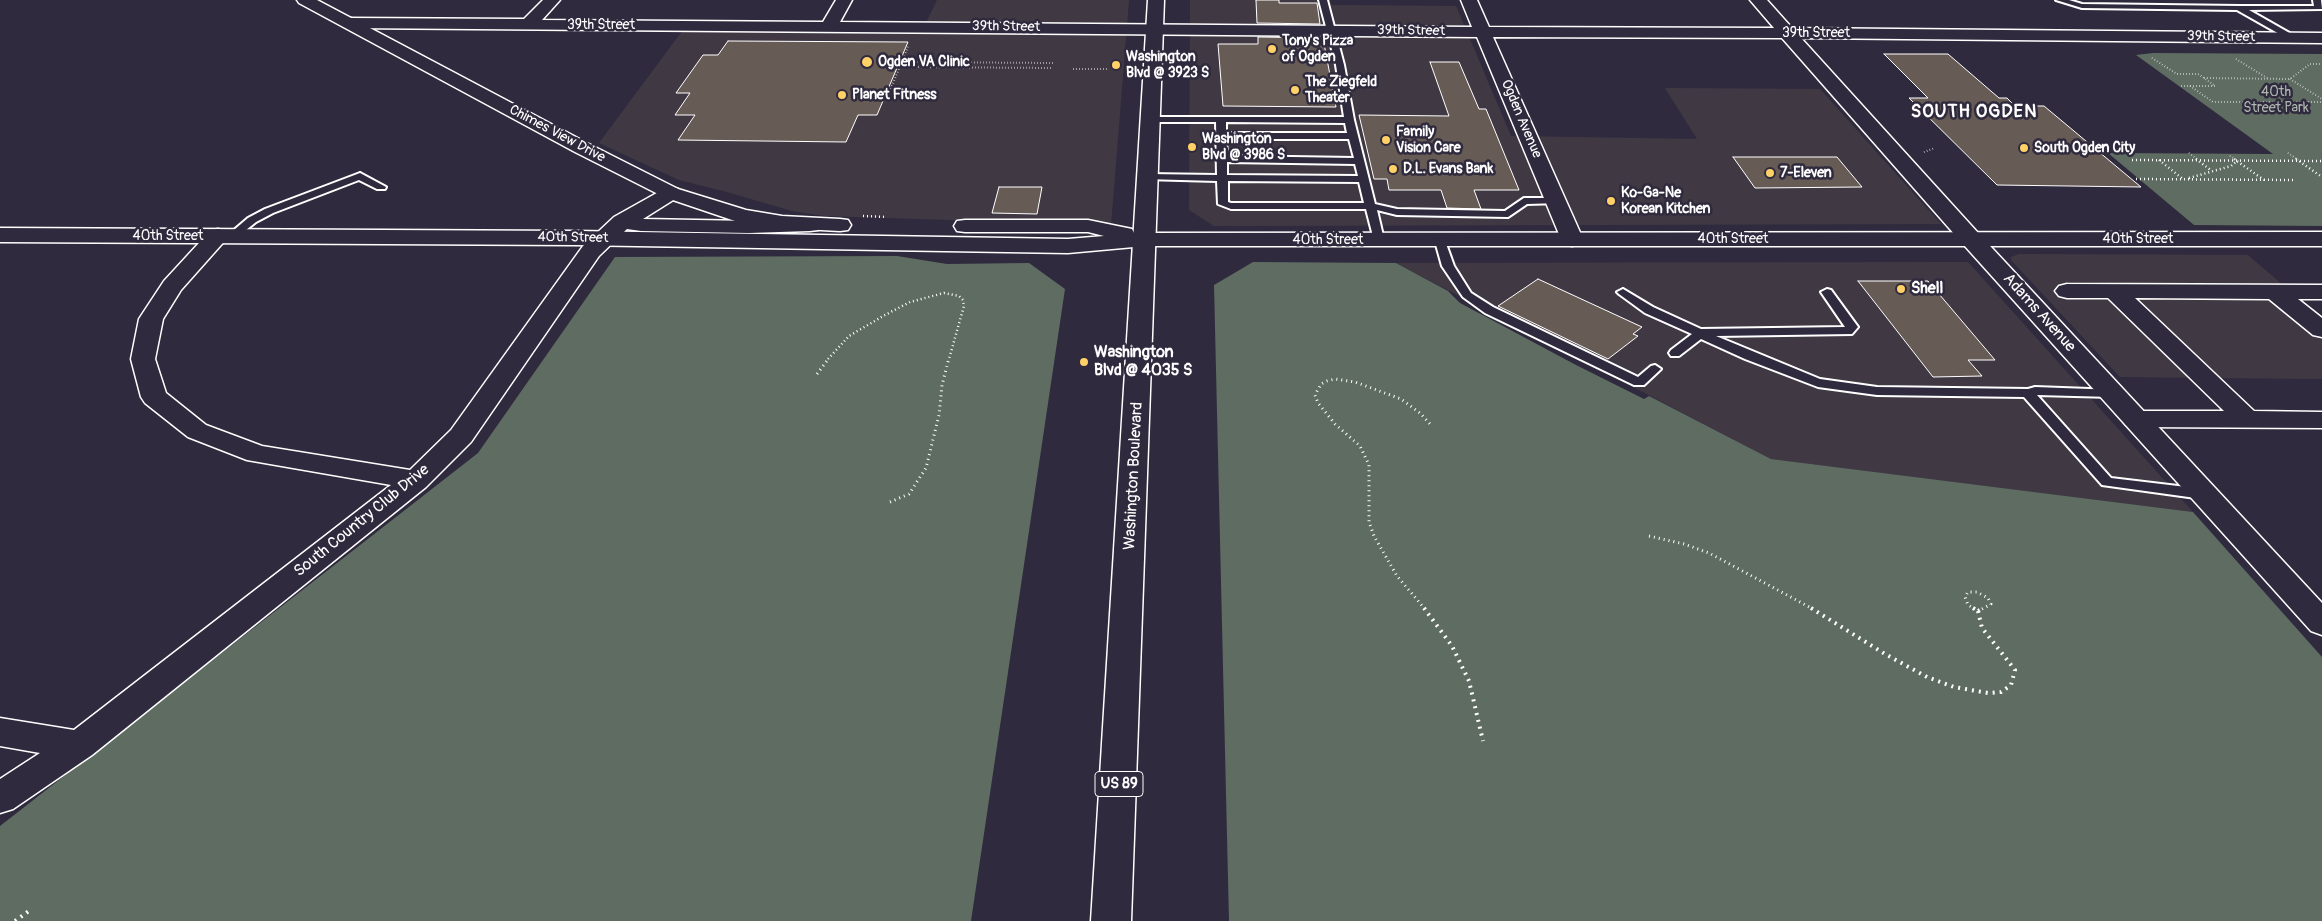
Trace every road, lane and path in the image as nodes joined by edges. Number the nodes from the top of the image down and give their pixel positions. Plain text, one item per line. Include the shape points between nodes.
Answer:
1 (305, 0) edge
2 (552, 0) edge
3 (844, 0) edge
4 (1156, 0) edge
5 (1323, 0) edge
6 (1469, 0) edge
7 (1758, 0) edge
8 (2060, 0) edge
9 (2317, 0) edge
10 (2239, 8) junction
11 (349, 24) junction
12 (528, 25) junction
13 (829, 26) junction
14 (1154, 28) junction
15 (1330, 30) junction
16 (1484, 32) junction
17 (1786, 32) junction
18 (2290, 37) junction
19 (2322, 38) edge
20 (908, 45) dead end
21 (2230, 54) dead end
22 (2146, 56) dead end
23 (902, 62) junction
24 (963, 63) junction
25 (992, 63) junction
26 (1009, 63) junction
27 (1026, 63) junction
28 (1047, 64) junction
29 (1053, 64) dead end
30 (2322, 64) edge
31 (900, 67) junction
32 (961, 68) junction
33 (991, 68) junction
34 (1008, 68) junction
35 (1025, 68) junction
36 (1046, 68) junction
37 (1052, 68) dead end
38 (1073, 69) dead end
39 (1109, 69) dead end
40 (2204, 78) junction
41 (2267, 79) junction
42 (2290, 79) junction
43 (2181, 86) dead end
44 (2190, 86) junction
45 (886, 100) dead end
46 (2322, 100) edge
47 (1150, 119) junction
48 (1220, 119) junction
49 (1349, 120) junction
50 (1220, 136) junction
51 (1354, 136) junction
52 (2189, 153) dead end
53 (2288, 153) dead end
54 (2230, 156) dead end
55 (1221, 159) junction
56 (2132, 160) dead end
57 (2159, 160) junction
58 (2198, 160) junction
59 (1360, 161) junction
60 (2238, 161) junction
61 (2299, 161) junction
62 (2322, 161) edge
63 (2213, 171) junction
64 (1148, 177) junction
65 (2322, 177) edge
66 (1220, 178) junction
67 (1364, 179) junction
68 (2136, 179) dead end
69 (2184, 179) junction
70 (2265, 180) junction
71 (2294, 180) dead end
72 (381, 187) dead end
73 (671, 193) junction
74 (1556, 201) junction
75 (1372, 206) junction
76 (1634, 208) dead end
77 (1698, 208) dead end
78 (824, 224) junction
79 (612, 230) junction
80 (0, 235) edge
81 (225, 236) junction
82 (1145, 239) junction
83 (1572, 239) junction
84 (1971, 239) junction
85 (2322, 239) edge
86 (1379, 240) junction
87 (1440, 241) junction
88 (2067, 291) dead end
89 (2114, 291) junction
90 (1623, 292) dead end
91 (1827, 292) dead end
92 (2275, 292) junction
93 (2322, 292) edge
94 (2322, 330) edge
95 (1701, 333) junction
96 (1675, 353) dead end
97 (1655, 369) dead end
98 (817, 374) dead end
99 (2028, 393) junction
100 (2112, 393) junction
101 (2135, 419) junction
102 (2247, 419) junction
103 (2322, 420) edge
104 (1431, 425) dead end
105 (416, 480) junction
106 (2204, 494) junction
107 (890, 502) dead end
108 (1649, 536) dead end
109 (1978, 611) junction
110 (2322, 623) edge
111 (0, 732) edge
112 (1483, 741) dead end
113 (80, 745) junction
114 (0, 798) edge
115 (29, 911) dead end
116 (15, 921) edge
117 (1111, 921) edge

1 - 11 street, Chimes View Drive
2 - 12 street
3 - 13 street
4 - 14 street, Washington Boulevard / US 89
5 - 15 lane
6 - 16 street, Ogden Avenue
7 - 17 street, Adams Avenue
8 - 10 lane via 2082,6
9 - 10 lane via 2319,8
10 - 18 lane
11 - 12 street, 39th Street
11 - 73 street, Chimes View Drive
12 - 13 street, 39th Street
13 - 14 street, 39th Street
14 - 15 street, 39th Street
14 - 47 street, Washington Boulevard / US 89
15 - 16 street, 39th Street
15 - 49 lane via 1340,64
16 - 17 street, 39th Street
16 - 74 street, Ogden Avenue
17 - 18 street, 39th Street
17 - 84 street, Adams Avenue
18 - 19 street, 39th Street
20 - 23 path
21 - 41 path
22 - 40 path via 2177,74 2198,74
23 - 24 path
23 - 31 path
24 - 25 path
24 - 32 path
25 - 26 path
25 - 33 path
26 - 27 path
26 - 34 path
27 - 28 path
27 - 35 path
28 - 29 path
28 - 36 path
30 - 42 path via 2310,64
31 - 32 path
31 - 45 path
32 - 33 path
33 - 34 path
34 - 35 path
35 - 36 path
36 - 37 path
38 - 39 path
40 - 41 path
40 - 44 path via 2215,86
41 - 42 path
42 - 46 path
43 - 44 path
44 - 46 path via 2213,102
47 - 48 lane
47 - 64 street, Washington Boulevard / US 89
48 - 49 lane
48 - 50 lane
49 - 51 lane
50 - 51 lane
50 - 55 lane
51 - 59 lane
52 - 58 path
53 - 61 path
54 - 60 path
55 - 59 lane
55 - 66 lane
56 - 57 path
57 - 58 path
57 - 69 path
58 - 60 path
58 - 63 path
59 - 67 lane
60 - 61 path
60 - 63 path
60 - 70 path
61 - 62 path
61 - 65 path
63 - 69 path
64 - 66 lane
64 - 82 street, Washington Boulevard / US 89
66 - 67 lane
66 - 75 lane via 1223,204 1231,206
67 - 75 lane
68 - 69 path
69 - 70 path
70 - 71 path
72 - 81 lane via 360,176 269,211
73 - 78 street, Chimes View Drive via 742,216
73 - 79 street, South Country Club Drive
74 - 75 lane via 1524,201 1508,214 1397,212
74 - 83 street, Ogden Avenue
75 - 86 lane
76 - 77 path
78 - 79 street, 40th Street via 749,227 641,225
78 - 82 street, 40th Street via 1088,226
79 - 81 street, 40th Street
79 - 82 street, 40th Street via 1068,246
79 - 105 street, South Country Club Drive via 591,251 461,436
80 - 81 street, 40th Street
81 - 105 street via 172,286 151,319 143,359 154,397 197,431 257,454
82 - 86 street, 40th Street
82 - 117 street, Washington Boulevard / US 89
83 - 84 street, 40th Street
83 - 87 street, 40th Street
84 - 85 street, 40th Street
84 - 100 street, Adams Avenue
86 - 87 street, 40th Street
87 - 97 lane via 1448,266 1467,296 1489,310 1639,382
88 - 89 street
89 - 92 street
89 - 102 street
90 - 95 lane via 1649,310
91 - 95 lane via 1852,327 1848,331
92 - 93 street
92 - 94 street
95 - 96 lane
95 - 99 lane via 1818,383 1877,391
98 - 107 path via 849,336 910,302 944,293 963,300 926,468 909,494
99 - 100 lane
99 - 106 lane via 2107,482
100 - 101 street, Adams Avenue
101 - 102 street
101 - 106 street, Adams Avenue
102 - 103 street
104 - 112 path via 1400,399 1355,382 1327,381 1315,395 1335,424 1360,446 1365,456 1369,465 1369,522 1374,536 1397,576 1434,619 1452,646 1469,681
105 - 113 street, South Country Club Drive
106 - 110 street, Adams Avenue
108 - 109 path via 1709,553 1806,605 1927,677 1988,693 2001,692 2011,685 2015,670 1982,628
109 - 109 path via 1991,604 1988,598 1977,592 1968,592 1965,597 1968,604
111 - 113 street
113 - 114 street, South Country Club Drive
115 - 116 path

